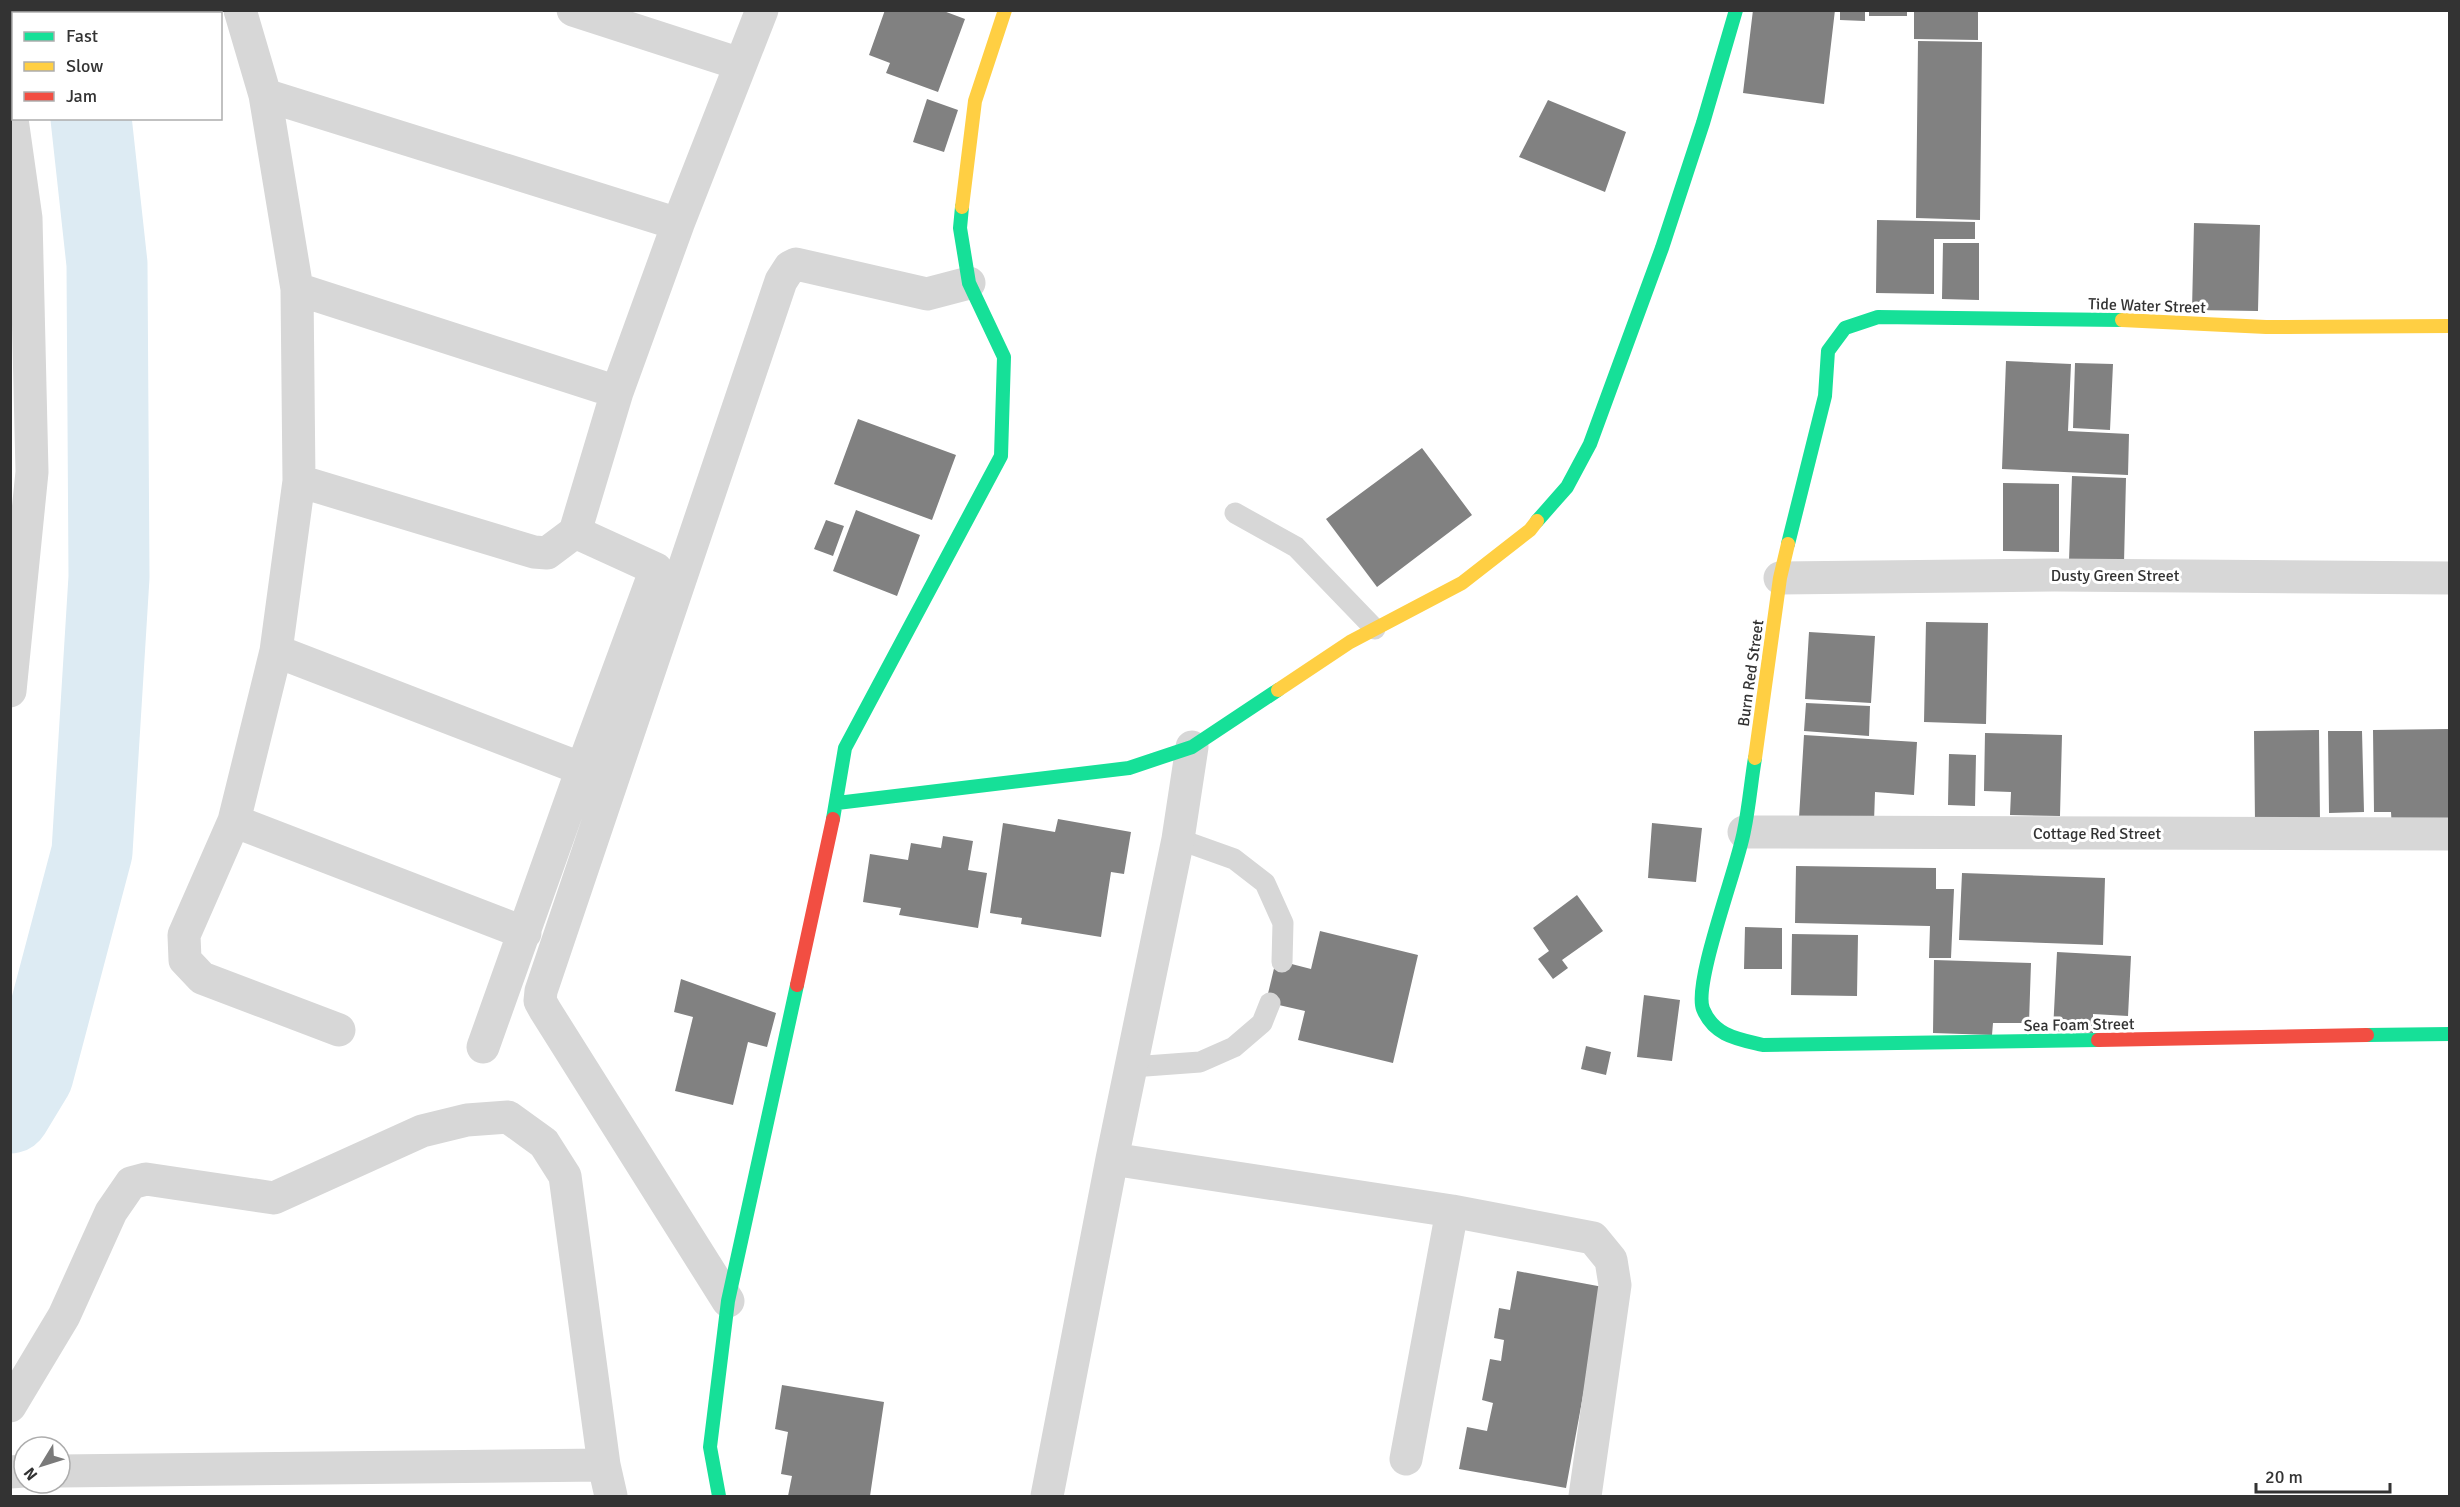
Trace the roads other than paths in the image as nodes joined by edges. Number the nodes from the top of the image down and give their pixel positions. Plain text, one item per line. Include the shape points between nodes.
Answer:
1 (240, 10) edge
2 (573, 10) edge
3 (762, 10) edge
4 (1005, 10) edge
5 (1736, 10) edge
6 (740, 64) junction
7 (265, 95) junction
8 (12, 120) edge
9 (678, 224) junction
10 (969, 283) junction
11 (297, 289) junction
12 (2450, 326) edge
13 (1845, 328) joint
14 (616, 392) junction
15 (299, 481) junction
16 (1235, 513) dead end
17 (575, 532) junction
18 (1780, 578) junction
19 (2450, 578) edge
20 (1375, 629) junction
21 (276, 651) junction
22 (10, 691) edge
23 (1192, 747) junction
24 (582, 769) junction
25 (837, 803) junction
26 (234, 821) junction
27 (1744, 832) junction
28 (2450, 834) edge
29 (1179, 839) junction
30 (525, 933) junction
31 (1282, 962) dead end
32 (1270, 1004) dead end
33 (1712, 1026) joint
34 (339, 1030) dead end
35 (2450, 1034) edge
36 (483, 1047) dead end
37 (1132, 1067) junction
38 (1112, 1159) junction
39 (1452, 1211) junction
40 (728, 1301) junction
41 (10, 1406) edge
42 (1406, 1459) dead end
43 (604, 1465) junction
44 (72, 1471) edge
45 (611, 1497) edge
46 (719, 1497) edge
47 (1047, 1497) edge
48 (1585, 1497) edge

1 - 7 street
2 - 6 street
3 - 6 street
4 - 10 street via 975,101 960,228
5 - 20 street via 1662,248 1590,444 1567,487 1530,530 1462,583
6 - 9 street
7 - 9 street
7 - 11 street
8 - 22 street via 27,218 32,472
9 - 14 street
10 - 25 street via 1004,357 1001,456 845,748
10 - 40 street via 927,294 796,264 781,281 541,991 540,1001 545,1010
11 - 14 street
11 - 15 street
12 - 13 street, Tide Water Street via 2266,327 1878,317
13 - 18 street, Burn Red Street via 1828,351 1825,396
14 - 17 street
15 - 17 street via 534,552 547,553
15 - 21 street
16 - 20 lane via 1296,547
17 - 24 street via 656,569
18 - 19 street, Dusty Green Street
18 - 27 street, Burn Red Street
20 - 23 street
21 - 24 street
21 - 26 street
23 - 25 street via 1129,768
23 - 29 street
24 - 30 street
25 - 40 street
26 - 30 street
26 - 34 street via 184,935 185,960 202,978
27 - 28 street, Cottage Red Street
27 - 33 street, Burn Red Street via 1704,975 1702,1007
29 - 31 lane via 1234,859 1265,883 1283,923
29 - 37 street
30 - 36 street
32 - 37 lane via 1262,1023 1234,1047 1209,1059
33 - 35 street, Sea Foam Street via 1732,1038 1763,1045
37 - 38 street
38 - 39 street
38 - 47 street
39 - 42 street
39 - 48 street via 1593,1238 1611,1260 1616,1286
40 - 46 street via 710,1447
41 - 43 street via 64,1316 111,1212 131,1183 146,1179 274,1198 422,1131 467,1120 508,1117 544,1143 565,1176
43 - 44 street
43 - 45 street

